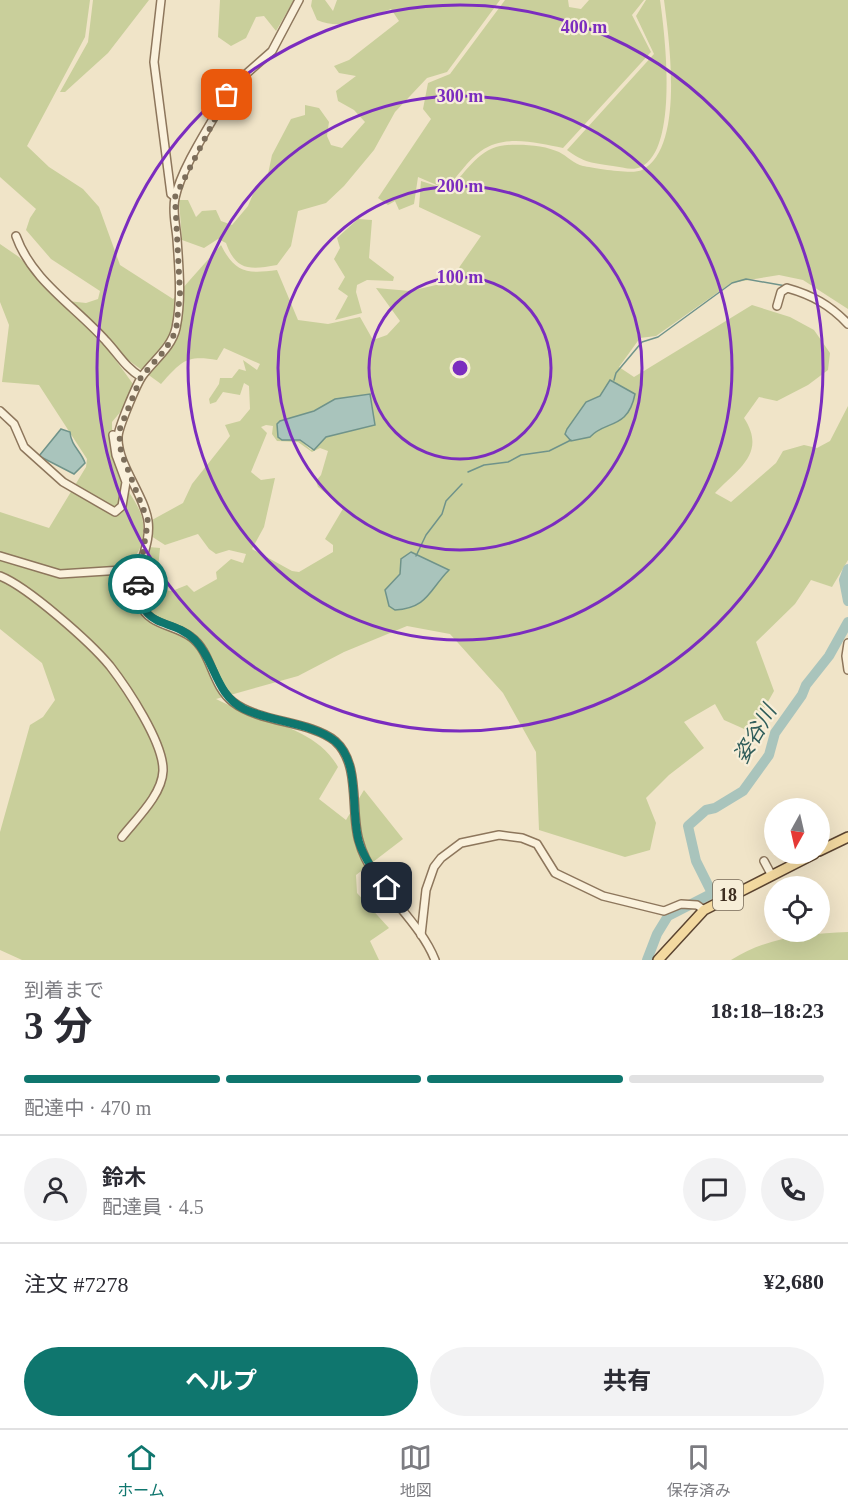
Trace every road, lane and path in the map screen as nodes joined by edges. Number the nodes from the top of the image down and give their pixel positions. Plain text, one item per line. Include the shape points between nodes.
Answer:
1 (161, 0) edge
2 (299, 0) edge
3 (175, 197) junction
4 (16, 236) dead end
5 (777, 306) dead end
6 (848, 324) edge
7 (141, 377) junction
8 (0, 411) edge
9 (119, 431) junction
10 (0, 556) edge
11 (138, 569) junction
12 (0, 576) edge
13 (848, 643) edge
14 (848, 670) edge
15 (122, 837) dead end
16 (847, 839) edge
17 (830, 846) edge
18 (766, 864) edge
19 (792, 864) edge
20 (771, 874) junction
21 (704, 910) junction
22 (421, 935) junction
23 (435, 960) edge
24 (658, 960) edge

1 - 3 street via 154,62 171,194
2 - 3 street via 276,46 227,95
3 - 7 street via 180,293 176,331
4 - 7 street via 32,268 107,341 125,366
5 - 6 street via 781,292 787,288 811,295
7 - 9 street
8 - 9 street via 19,431 24,447 63,482 111,512 122,506 126,490 113,444 113,435
9 - 11 street via 121,452 148,521
10 - 11 street via 60,574
11 - 22 street via 138,595 146,613 156,622 191,636 233,703 263,717 326,736 342,749 350,772 355,823 364,856
12 - 15 street via 21,587 109,664 152,736 161,757 161,783
13 - 14 street
16 - 17 main road
18 - 20 street
19 - 20 main road, 18
20 - 21 main road, 18
21 - 22 street via 687,905 664,911 603,896 555,873 541,847 532,841 499,835 479,837 450,848 434,867 426,890
21 - 24 main road, 18
22 - 23 street

